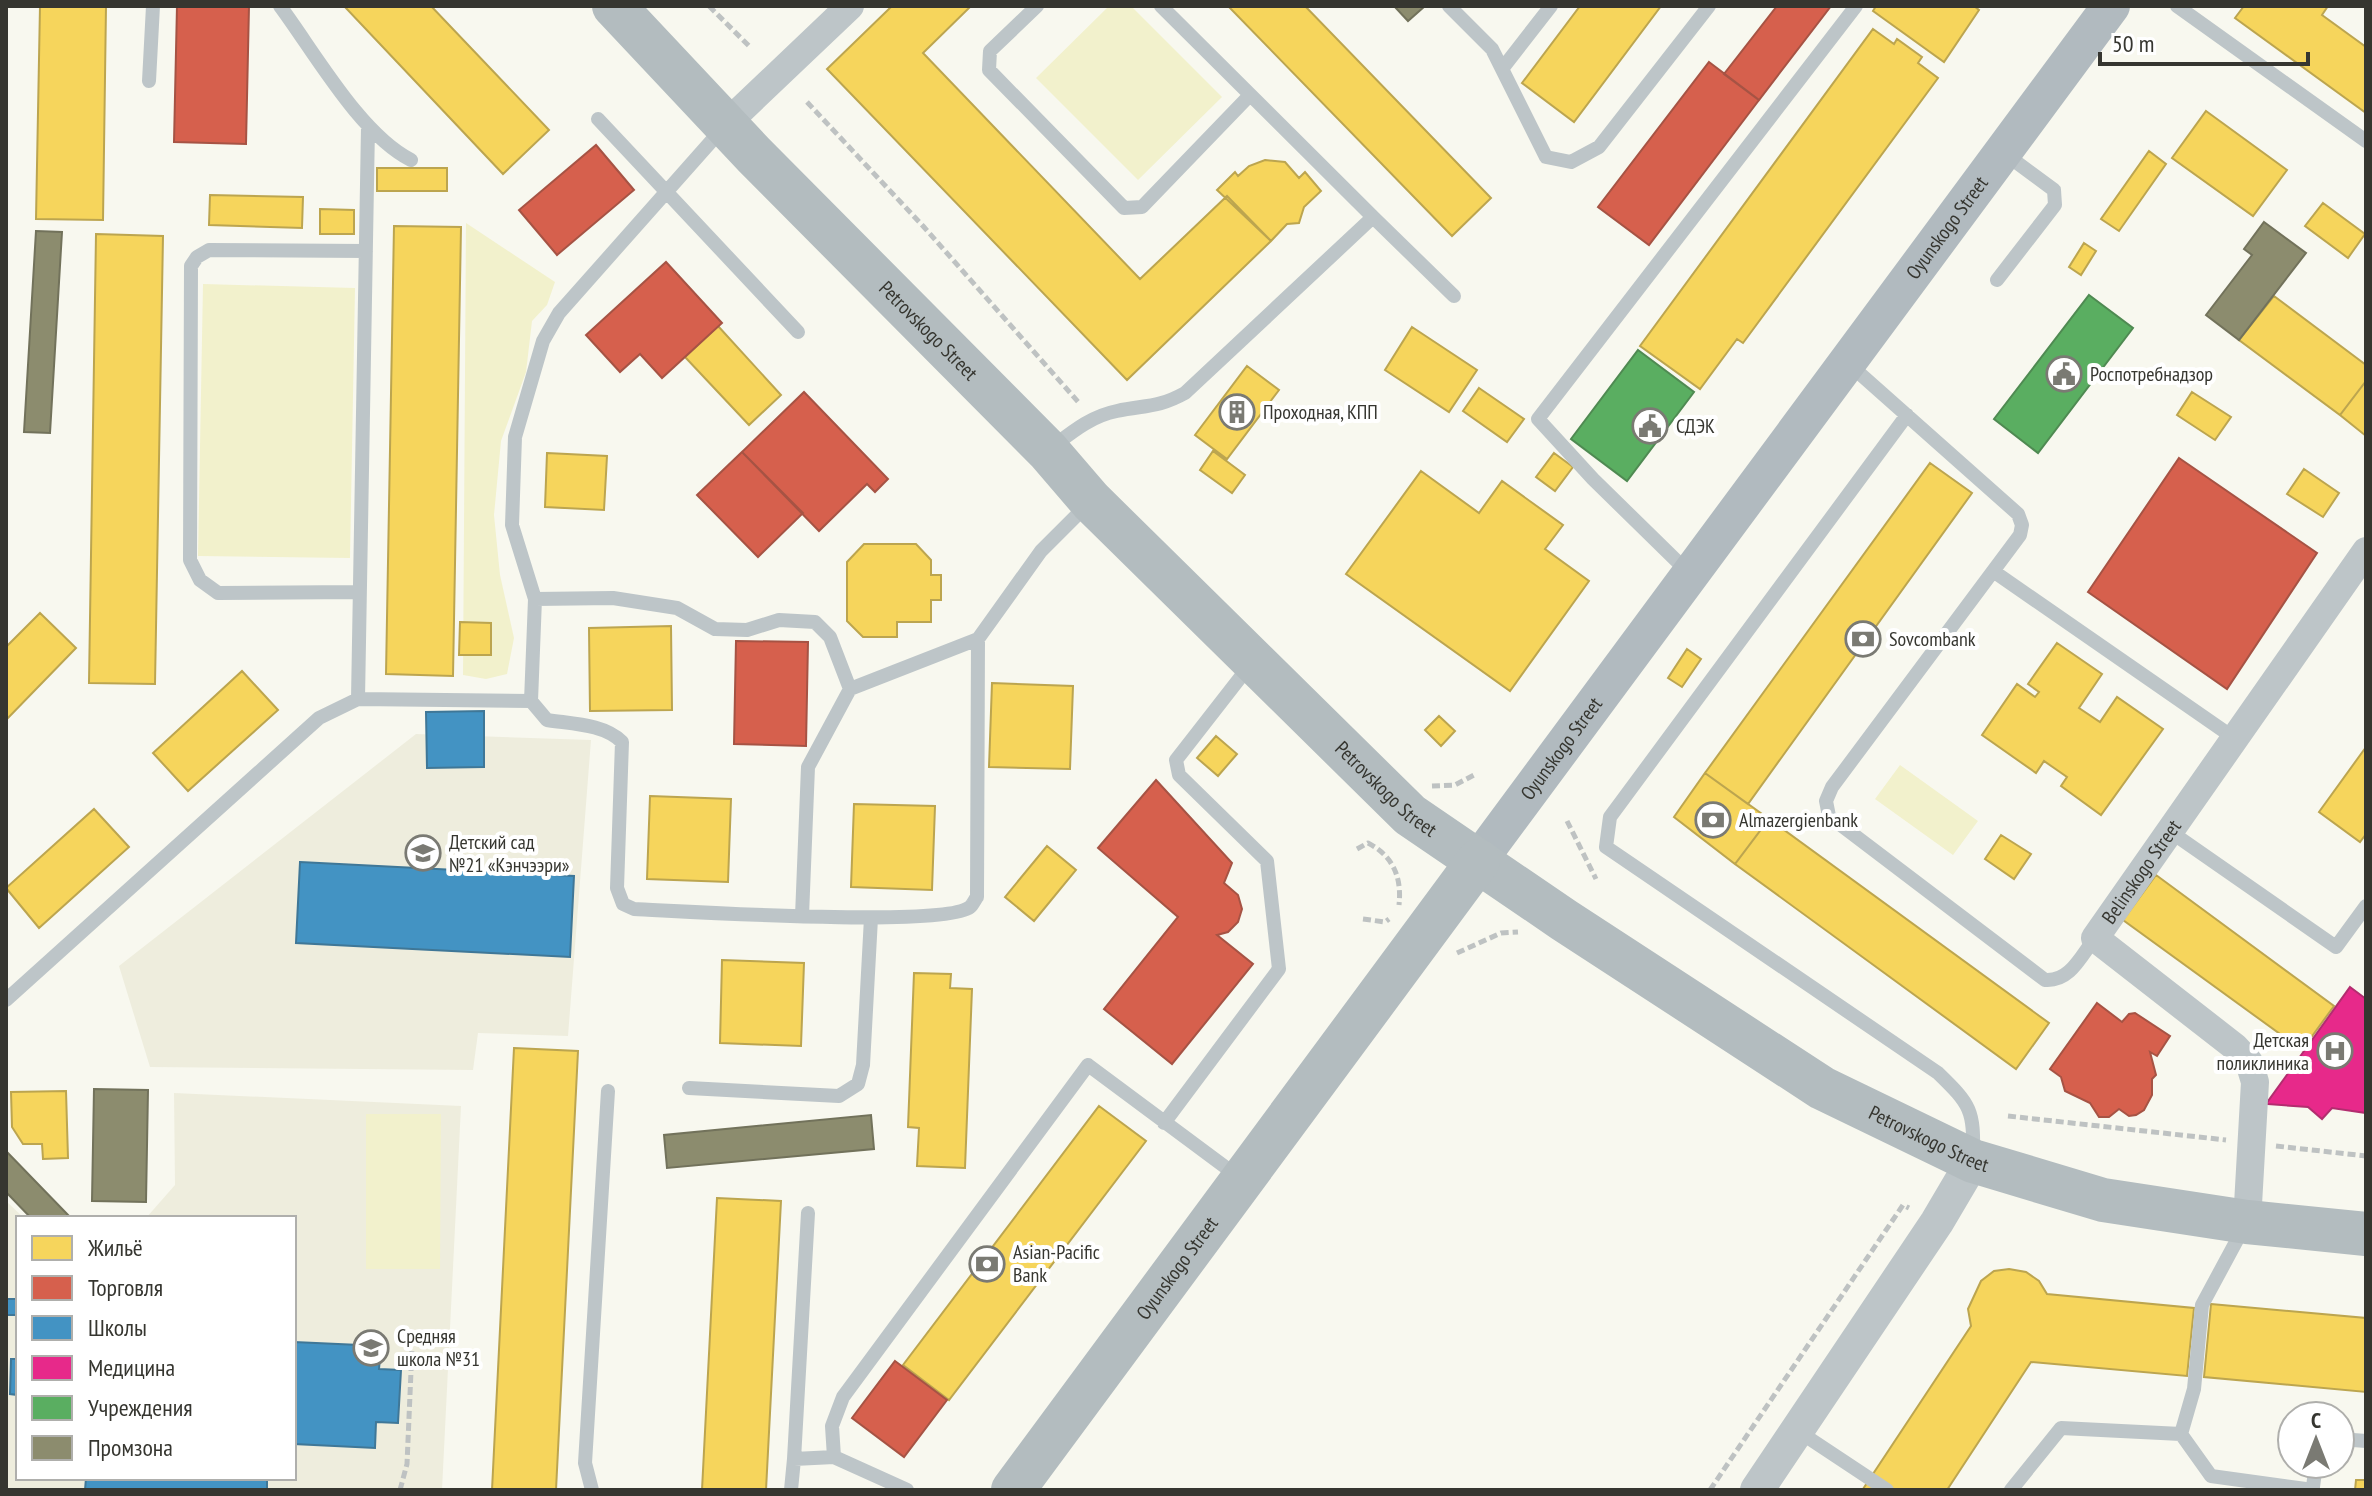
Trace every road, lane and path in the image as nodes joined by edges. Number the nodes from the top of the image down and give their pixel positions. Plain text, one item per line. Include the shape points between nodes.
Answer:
1 (153, 6) edge
2 (280, 6) edge
3 (614, 6) edge
4 (709, 6) edge
5 (850, 6) edge
6 (1037, 6) edge
7 (1161, 6) edge
8 (1449, 6) edge
9 (1551, 6) edge
10 (1709, 6) edge
11 (1856, 6) edge
12 (2111, 6) edge
13 (2183, 8) edge
14 (749, 46) dead end
15 (1502, 69) junction
16 (149, 81) dead end
17 (1250, 95) junction
18 (807, 102) dead end
19 (598, 119) dead end
20 (725, 125) junction
21 (368, 127) junction
22 (2366, 141) edge
23 (2003, 153) junction
24 (411, 160) dead end
25 (667, 192) junction
26 (1373, 217) junction
27 (366, 251) junction
28 (1997, 280) dead end
29 (1454, 296) dead end
30 (798, 332) dead end
31 (1849, 364) junction
32 (1907, 415) junction
33 (1093, 419) junction
34 (1048, 451) junction
35 (1091, 501) junction
36 (2366, 551) edge
37 (1993, 571) junction
38 (1691, 574) junction
39 (359, 592) junction
40 (535, 599) junction
41 (978, 639) junction
42 (1252, 662) junction
43 (850, 689) junction
44 (358, 699) junction
45 (531, 701) junction
46 (2234, 738) junction
47 (1474, 775) dead end
48 (1431, 786) dead end
49 (1567, 821) dead end
50 (2168, 830) junction
51 (1357, 849) dead end
52 (1478, 861) junction
53 (1596, 879) dead end
54 (2366, 906) edge
55 (802, 916) junction
56 (871, 918) junction
57 (1363, 919) dead end
58 (1526, 932) dead end
59 (2095, 938) junction
60 (1457, 953) dead end
61 (6, 1000) edge
62 (689, 1088) dead end
63 (608, 1091) dead end
64 (2008, 1116) dead end
65 (1164, 1123) junction
66 (2251, 1143) junction
67 (2366, 1156) edge
68 (1973, 1161) junction
69 (1242, 1180) junction
70 (808, 1213) dead end
71 (2247, 1222) junction
72 (2366, 1234) edge
73 (412, 1348) dead end
74 (1798, 1431) junction
75 (2181, 1434) junction
76 (834, 1457) junction
77 (794, 1459) junction
78 (2313, 1489) edge
79 (400, 1490) edge
80 (592, 1490) edge
81 (791, 1490) edge
82 (907, 1490) edge
83 (1013, 1490) edge
84 (1757, 1490) edge
85 (1887, 1490) edge
86 (2011, 1490) edge

1 - 16 lane
2 - 21 lane
3 - 20 main road, Petrovskogo Street
4 - 14 path
5 - 20 street
6 - 17 lane via 990,51 989,70 1124,208 1142,207
7 - 17 lane
8 - 15 lane via 1492,49
9 - 15 lane
10 - 15 lane via 1599,147 1571,162 1546,157
11 - 38 lane via 1538,419
12 - 23 main road, Oyunskogo Street
13 - 22 lane
17 - 26 lane
18 - 33 path
19 - 25 lane
20 - 25 lane
20 - 34 main road, Petrovskogo Street
21 - 24 lane via 394,152
21 - 27 lane
23 - 28 lane via 2054,190 2055,205
23 - 31 main road, Oyunskogo Street
25 - 30 lane
25 - 40 lane via 559,313 543,341 515,437 512,525
26 - 29 lane
26 - 33 lane via 1185,393 1160,407
27 - 39 lane
27 - 39 lane via 209,250 191,266 190,560 200,580 218,593
31 - 32 lane
31 - 38 main road, Oyunskogo Street
32 - 37 lane via 2018,514 2020,535
32 - 68 lane via 1610,817 1605,842 1938,1073 1967,1101 1974,1126
33 - 34 lane
34 - 35 main road, Petrovskogo Street
35 - 41 lane via 1041,551
35 - 42 main road, Petrovskogo Street
36 - 46 street, Belinskogo Street
37 - 46 lane
37 - 59 lane via 1832,787 1826,801 1829,816 2045,980 2057,981 2068,973
38 - 52 main road, Oyunskogo Street
39 - 44 lane
40 - 43 lane via 613,598 677,608 715,629 747,630 779,620 815,622 830,637
40 - 45 lane
41 - 43 lane
41 - 56 lane via 977,897 971,907 956,913
42 - 52 main road, Petrovskogo Street via 1384,793
42 - 65 lane via 1176,760 1179,775 1267,861 1279,969
43 - 55 lane via 808,767
44 - 45 lane
44 - 61 lane via 319,718
45 - 55 lane via 547,720 597,729 622,742 617,888 623,904 634,909
46 - 50 street, Belinskogo Street
47 - 48 path via 1455,785
49 - 53 path
50 - 54 lane via 2336,947
50 - 59 street, Belinskogo Street
51 - 57 path via 1368,843 1383,850 1401,889 1399,911 1385,922
52 - 68 main road, Petrovskogo Street via 1822,1088
52 - 69 main road, Oyunskogo Street
55 - 56 lane
56 - 62 lane via 858,1084 839,1096
58 - 60 path via 1501,933
59 - 66 street, Belinskogo Street via 2249,1062 2255,1082
63 - 80 lane via 585,1463
64 - 66 path
65 - 69 lane
65 - 76 lane via 1088,1065 843,1397 832,1426
66 - 67 path
66 - 71 street, Belinskogo Street
68 - 71 main road, Petrovskogo Street via 2103,1200
68 - 74 street
69 - 83 main road, Oyunskogo Street
70 - 77 lane
71 - 72 main road, Petrovskogo Street
71 - 75 lane via 2202,1305 2194,1389
73 - 79 path via 407,1464
74 - 84 street
74 - 85 lane
75 - 78 lane via 2211,1476
75 - 86 lane via 2061,1428
76 - 77 lane
76 - 82 lane
77 - 81 lane

